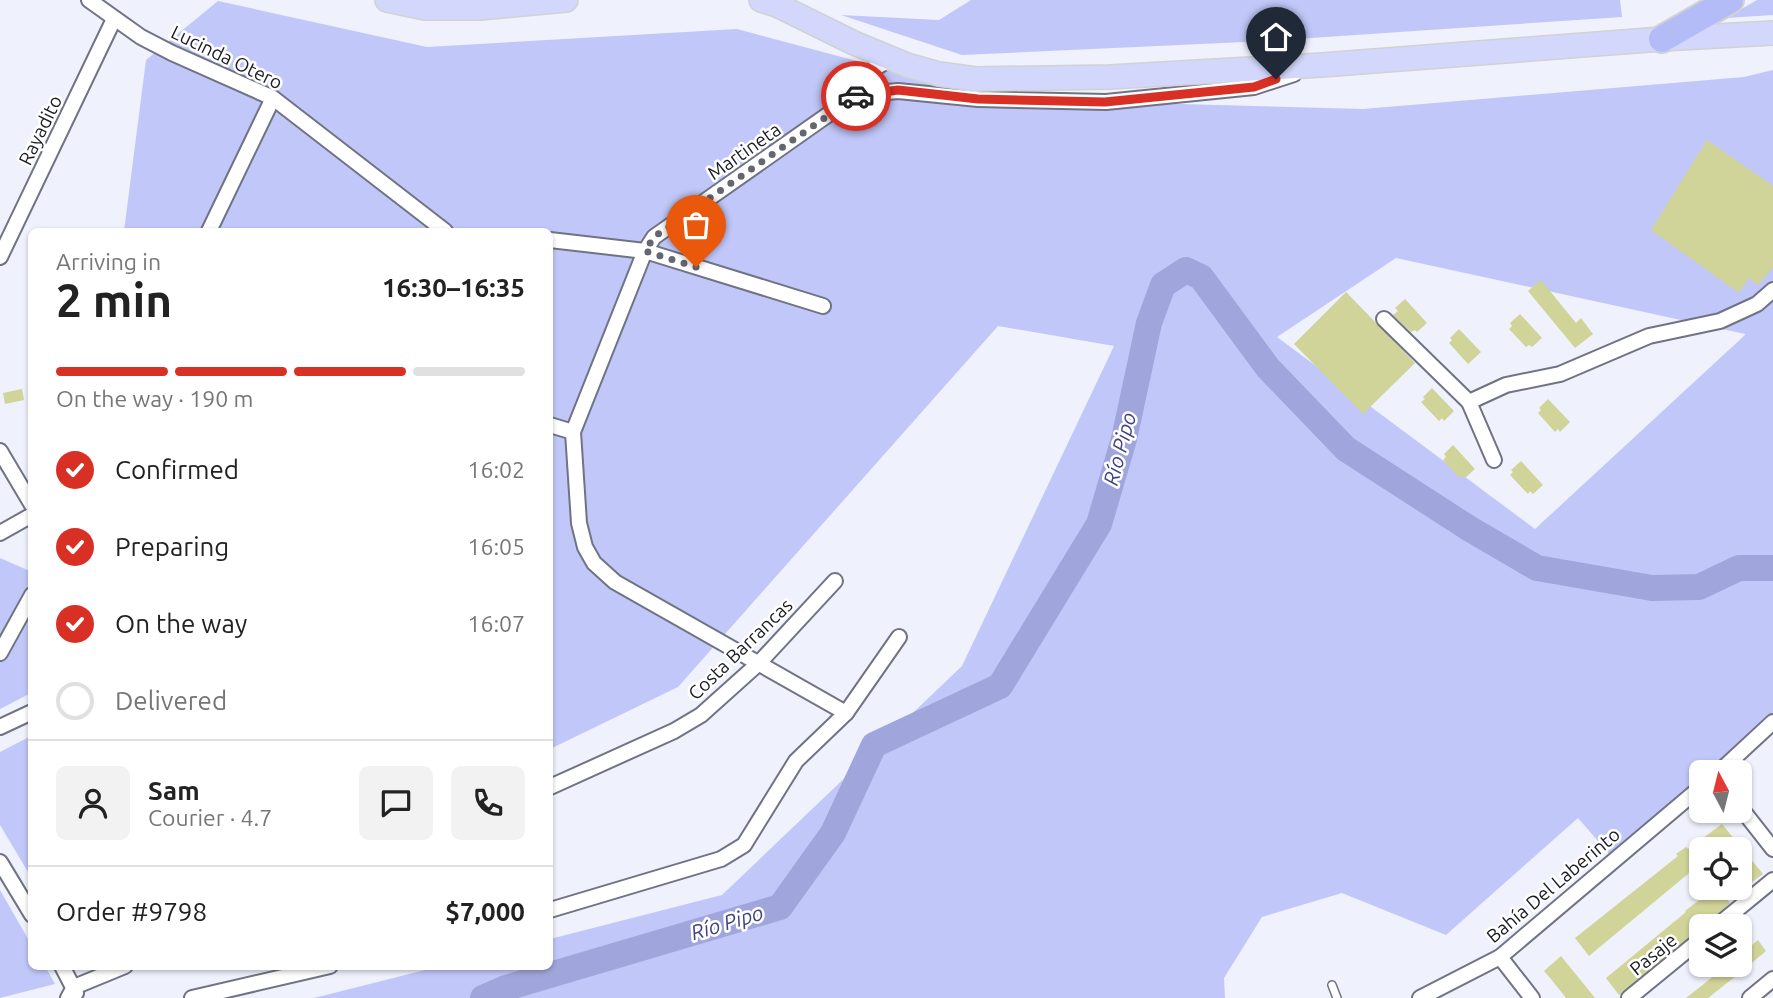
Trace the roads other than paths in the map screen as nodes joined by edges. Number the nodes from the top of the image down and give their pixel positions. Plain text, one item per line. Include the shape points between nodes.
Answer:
1 (89, 0) edge
2 (387, 0) edge
3 (566, 0) edge
4 (761, 0) edge
5 (1717, 3) edge
6 (114, 19) junction
7 (1773, 33) edge
8 (1662, 39) junction
9 (1322, 65) junction
10 (273, 98) junction
11 (210, 228) edge
12 (438, 228) edge
13 (553, 240) edge
14 (645, 251) junction
15 (0, 257) edge
16 (1773, 290) edge
17 (823, 306) dead end
18 (1384, 319) dead end
19 (1469, 402) junction
20 (553, 426) edge
21 (573, 432) junction
22 (0, 451) edge
23 (1494, 460) dead end
24 (28, 498) edge
25 (28, 517) edge
26 (0, 533) edge
27 (835, 581) dead end
28 (28, 602) edge
29 (899, 637) dead end
30 (0, 653) edge
31 (759, 663) junction
32 (846, 713) junction
33 (28, 714) edge
34 (1773, 722) edge
35 (0, 727) edge
36 (1732, 760) edge
37 (553, 786) edge
38 (1689, 797) edge
39 (1752, 822) edge
40 (1773, 849) edge
41 (0, 862) edge
42 (1773, 880) edge
43 (28, 908) edge
44 (553, 909) edge
45 (1732, 914) edge
46 (1689, 949) edge
47 (1500, 957) junction
48 (64, 970) edge
49 (118, 970) edge
50 (313, 970) edge
51 (1773, 979) edge
52 (1332, 985) dead end
53 (73, 994) edge
54 (192, 998) edge
55 (1337, 998) edge
56 (1420, 998) edge
57 (1532, 998) edge
58 (1629, 998) edge
59 (1750, 998) edge

1 - 6 street, Lucinda Otero
2 - 3 main road via 425,8 480,8
4 - 9 main road via 854,43 881,64 976,79
5 - 8 highway
6 - 10 street, Lucinda Otero via 172,53
6 - 15 street, Rayadito
7 - 8 main road
8 - 9 main road
9 - 14 street, Martineta via 1254,87 1105,102 978,99 898,90 856,95 654,237
10 - 11 street
10 - 12 street, Lucinda Otero
13 - 14 street
14 - 17 street
14 - 21 street, Martineta
16 - 19 street via 1758,304 1720,321 1649,336 1559,374 1506,385
18 - 19 street
19 - 23 street
20 - 21 street
21 - 31 street, Martineta via 579,523 594,563 615,582
22 - 24 street
25 - 26 street
27 - 31 street, Costa Barrancas
28 - 30 street
29 - 32 street
31 - 32 street, Martineta
31 - 37 street, Costa Barrancas via 701,715
32 - 44 street via 796,761 744,845 721,859
33 - 35 street
34 - 36 street
38 - 47 street, Bahía Del Laberinto
39 - 40 street
41 - 43 street
42 - 45 street
46 - 58 street, Pasaje
47 - 56 street, Bahía Del Laberinto
47 - 57 street
48 - 53 street
49 - 53 street
50 - 54 street
51 - 59 street
52 - 55 lane

